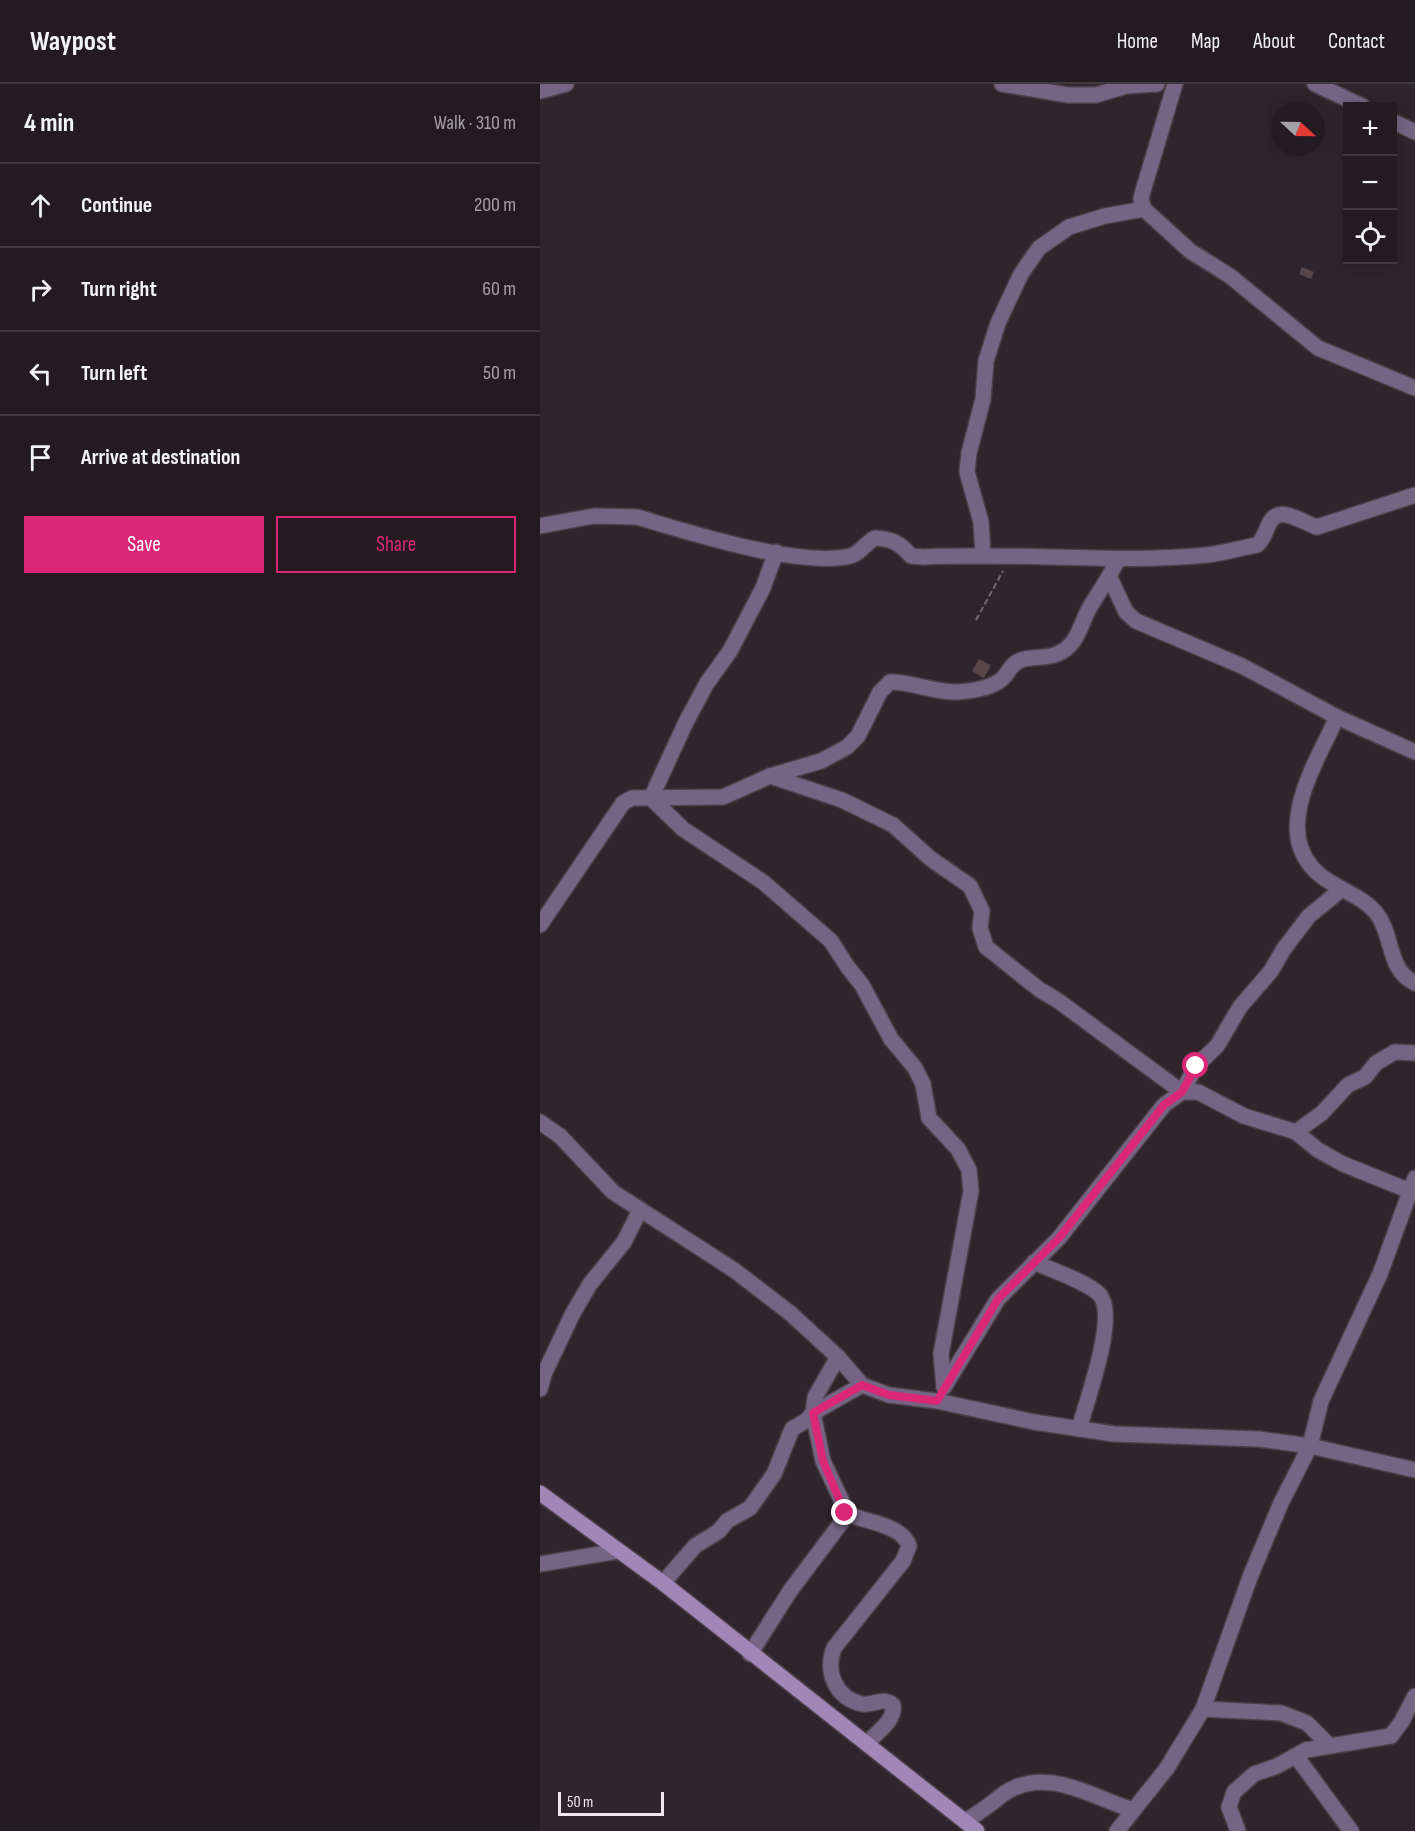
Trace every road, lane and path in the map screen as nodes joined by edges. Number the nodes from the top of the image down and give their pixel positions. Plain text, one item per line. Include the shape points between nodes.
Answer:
1 (566, 84) edge
2 (1002, 84) edge
3 (1157, 84) edge
4 (1175, 84) edge
5 (1314, 84) edge
6 (540, 92) edge
7 (1353, 102) edge
8 (1397, 123) edge
9 (1415, 132) edge
10 (1144, 209) junction
11 (1415, 388) edge
12 (1415, 495) edge
13 (540, 515) edge
14 (547, 525) edge
15 (776, 552) junction
16 (983, 554) junction
17 (1009, 554) junction
18 (1118, 559) junction
19 (1110, 578) junction
20 (976, 620) dead end
21 (1337, 717) junction
22 (1415, 752) edge
23 (770, 776) junction
24 (651, 798) junction
25 (1342, 889) junction
26 (540, 925) edge
27 (1415, 982) edge
28 (1415, 1053) edge
29 (1182, 1092) junction
30 (540, 1122) edge
31 (1296, 1132) junction
32 (1412, 1185) edge
33 (640, 1210) junction
34 (1034, 1262) junction
35 (838, 1357) junction
36 (862, 1385) junction
37 (540, 1389) edge
38 (940, 1394) junction
39 (813, 1413) junction
40 (1079, 1429) junction
41 (1310, 1446) junction
42 (1415, 1470) edge
43 (540, 1493) edge
44 (845, 1513) junction
45 (618, 1551) junction
46 (540, 1564) edge
47 (663, 1583) junction
48 (750, 1654) junction
49 (1415, 1696) edge
50 (1203, 1709) junction
51 (867, 1744) junction
52 (1329, 1745) junction
53 (1296, 1756) junction
54 (1133, 1810) junction
55 (971, 1826) edge
56 (1117, 1831) edge
57 (1238, 1831) edge
58 (1350, 1831) edge

1 - 6 street
2 - 3 street via 1068,95 1096,95 1126,86
4 - 10 street via 1141,199
5 - 7 street
8 - 9 street
10 - 11 street via 1190,250 1230,276 1318,348
10 - 16 street via 1069,227 1039,248 1021,274 986,362 984,399 969,453 967,472 981,522
12 - 18 street via 1317,527 1307,525 1299,517 1280,515 1270,521 1257,545 1208,555
13 - 14 street
14 - 15 street via 594,516 637,517
15 - 16 street via 821,558 851,556 875,538 890,539 912,555
15 - 24 street via 763,588 686,722
16 - 17 street
17 - 18 street
17 - 20 path
18 - 19 street
19 - 21 street via 1126,612 1136,621 1242,666
19 - 23 street via 1089,608 1077,638 1056,655 1020,660 1002,680 978,689 946,691 890,682 880,692 858,736 847,747 806,768
21 - 22 street
21 - 25 street via 1307,784 1296,821 1300,844 1311,867
23 - 24 street via 723,797
23 - 29 street via 842,800 892,825 931,860 970,885 982,911 980,928 986,947
24 - 26 street via 632,798 615,811
24 - 38 street via 683,829 763,882 831,941 862,985 891,1039 915,1068 923,1084 929,1118 958,1149 969,1170 970,1191 941,1354
25 - 27 street via 1374,910 1384,924 1399,972
25 - 29 street via 1309,916 1240,1007 1217,1046 1196,1066
28 - 31 street via 1395,1052 1376,1063 1365,1077 1348,1085 1322,1113
29 - 31 street via 1198,1092 1244,1116
29 - 34 street via 1164,1105 1059,1238
30 - 33 street via 560,1136 613,1192
31 - 32 street via 1342,1164
32 - 41 street via 1380,1274 1321,1401
33 - 35 street via 734,1270
33 - 37 street via 624,1242 590,1284 573,1313
34 - 38 street via 998,1299
34 - 40 street via 1093,1289 1103,1301 1106,1332
35 - 36 street
35 - 39 street via 815,1397
36 - 38 street via 889,1395
36 - 39 street
38 - 40 street via 1034,1422
39 - 44 street via 823,1461
39 - 47 street via 792,1429 774,1474 750,1508 695,1546
40 - 41 street via 1114,1434 1259,1439
41 - 42 street
41 - 50 street via 1250,1576
43 - 45 main road
44 - 48 street
44 - 51 street via 899,1533 909,1546 897,1569 830,1658 828,1669 833,1682 855,1701 866,1704 883,1700 893,1705 889,1721
45 - 46 street
45 - 47 main road
47 - 48 main road
48 - 51 main road
49 - 52 street via 1391,1736
50 - 52 street via 1281,1713 1307,1723
50 - 54 street via 1167,1767
51 - 55 main road
52 - 53 street
53 - 57 street via 1254,1774 1234,1792 1229,1807
53 - 58 street
54 - 55 street via 1051,1781 1034,1781 1003,1794
54 - 56 street

